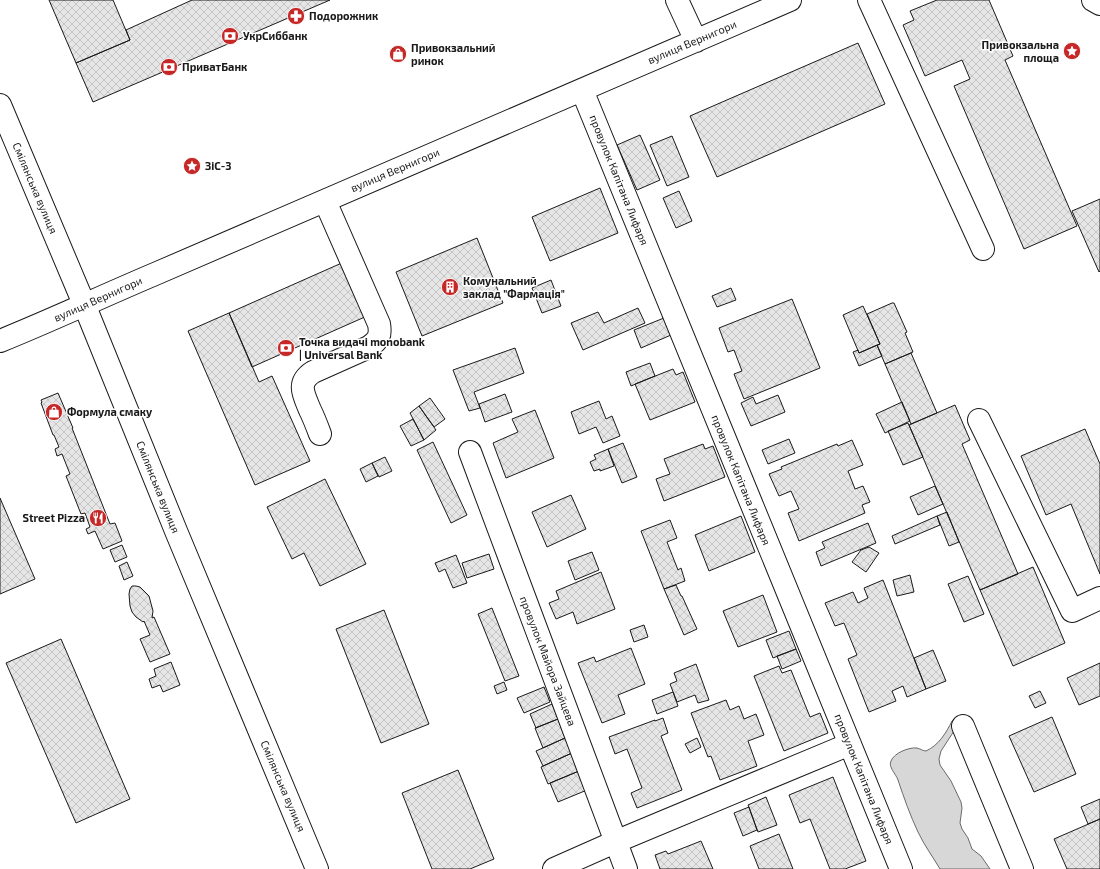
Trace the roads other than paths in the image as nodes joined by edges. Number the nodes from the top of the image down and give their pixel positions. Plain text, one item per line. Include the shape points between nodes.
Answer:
1 (677, 0) edge
2 (790, 0) edge
3 (869, 0) edge
4 (1094, 0) edge
5 (1100, 4) edge
6 (696, 41) junction
7 (582, 90) junction
8 (0, 105) edge
9 (325, 201) junction
10 (983, 249) dead end
11 (84, 304) junction
12 (0, 341) edge
13 (979, 420) dead end
14 (320, 434) dead end
15 (470, 452) dead end
16 (1100, 598) edge
17 (962, 726) dead end
18 (850, 744) junction
19 (615, 842) junction
20 (317, 869) edge
21 (554, 869) edge
22 (626, 869) edge
23 (900, 869) edge
24 (1022, 869) edge

1 - 6 street
2 - 6 street, вулиця Вернигори
3 - 10 street
4 - 5 street
6 - 7 street, вулиця Вернигори
7 - 9 street, вулиця Вернигори
7 - 18 street, провулок Капітана Лифаря
8 - 11 street, Смілянська вулиця
9 - 11 street, вулиця Вернигори
9 - 14 street via 380,331 379,338 369,347 307,376 302,389
11 - 12 street, вулиця Вернигори via 53,320
11 - 20 street, Смілянська вулиця
13 - 16 street via 1072,611
15 - 19 street, провулок Майора Зайцева
17 - 24 street
18 - 19 street
18 - 23 street, провулок Капітана Лифаря
19 - 21 street
19 - 22 street, провулок Майора Зайцева

